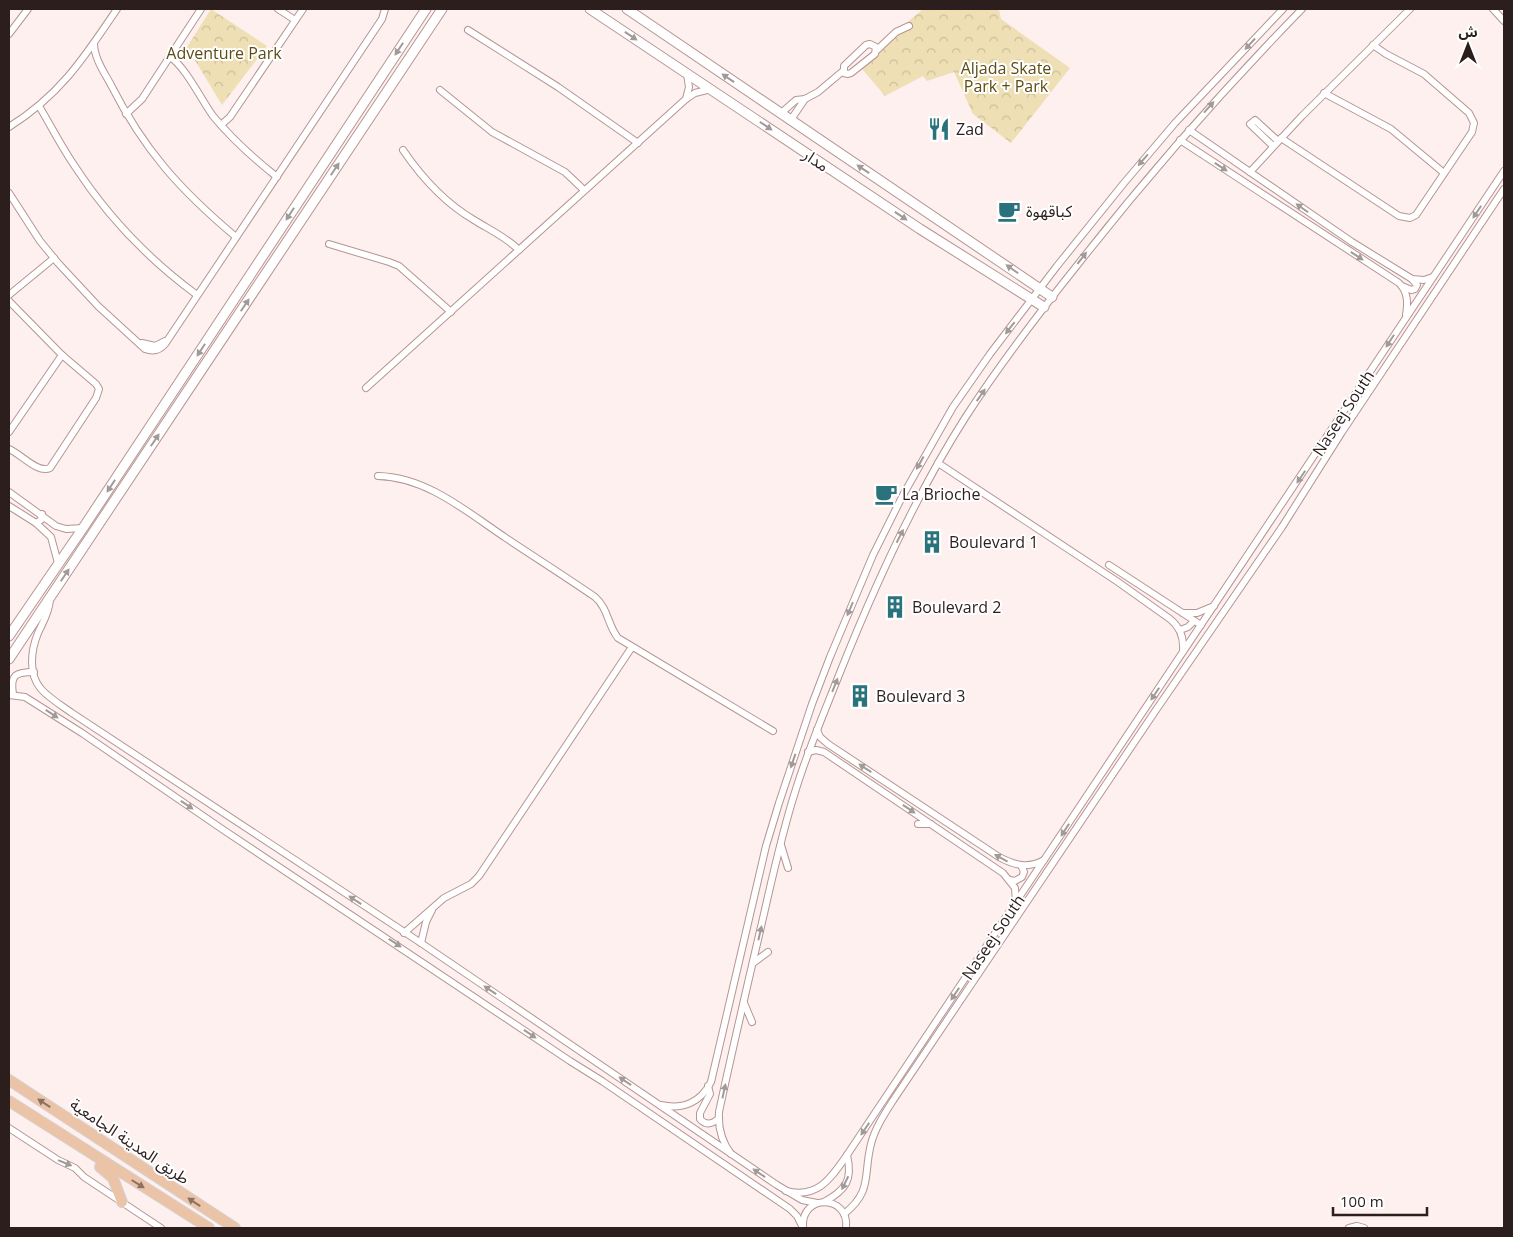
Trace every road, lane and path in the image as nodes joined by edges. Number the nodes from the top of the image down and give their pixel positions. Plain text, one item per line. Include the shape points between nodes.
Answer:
1 (28, 9) edge
2 (117, 9) edge
3 (201, 9) edge
4 (278, 9) edge
5 (303, 9) edge
6 (385, 9) edge
7 (390, 9) edge
8 (426, 9) edge
9 (442, 9) edge
10 (590, 9) edge
11 (626, 9) edge
12 (1283, 9) edge
13 (1302, 9) edge
14 (1410, 9) edge
15 (1493, 9) edge
16 (382, 18) junction
17 (295, 20) junction
18 (1504, 21) edge
19 (909, 26) dead end
20 (468, 30) dead end
21 (9, 34) edge
22 (94, 43) junction
23 (1373, 45) junction
24 (877, 50) junction
25 (170, 57) junction
26 (83, 59) junction
27 (99, 62) junction
28 (843, 71) junction
29 (688, 74) junction
30 (711, 89) junction
31 (440, 90) dead end
32 (1324, 93) junction
33 (805, 99) junction
34 (686, 100) junction
35 (40, 106) junction
36 (126, 114) junction
37 (780, 114) junction
38 (790, 120) junction
39 (221, 125) junction
40 (9, 126) edge
41 (1189, 130) junction
42 (1180, 140) junction
43 (1277, 142) junction
44 (638, 143) junction
45 (403, 150) dead end
46 (1504, 171) edge
47 (1250, 172) junction
48 (1444, 173) junction
49 (276, 177) junction
50 (1504, 189) edge
51 (584, 190) junction
52 (9, 193) edge
53 (236, 237) junction
54 (329, 244) dead end
55 (519, 250) junction
56 (54, 258) junction
57 (1434, 276) junction
58 (1412, 279) junction
59 (1401, 285) junction
60 (1040, 289) junction
61 (9, 295) edge
62 (196, 295) junction
63 (1052, 297) junction
64 (1033, 299) junction
65 (9, 302) edge
66 (1044, 307) junction
67 (451, 312) junction
68 (1405, 318) junction
69 (62, 355) junction
70 (366, 388) dead end
71 (10, 429) edge
72 (9, 443) edge
73 (11, 450) edge
74 (938, 463) junction
75 (378, 476) dead end
76 (12, 494) edge
77 (9, 500) edge
78 (9, 506) edge
79 (42, 514) junction
80 (36, 523) junction
81 (84, 528) junction
82 (58, 563) junction
83 (1109, 565) dead end
84 (50, 598) junction
85 (1215, 605) junction
86 (1183, 613) junction
87 (1194, 621) junction
88 (1201, 625) junction
89 (1180, 630) junction
90 (9, 636) edge
91 (632, 647) junction
92 (1182, 654) junction
93 (9, 660) edge
94 (34, 672) junction
95 (11, 695) edge
96 (817, 730) junction
97 (773, 731) dead end
98 (825, 742) junction
99 (820, 750) junction
100 (808, 752) junction
101 (876, 787) junction
102 (878, 796) dead end
103 (918, 824) dead end
104 (931, 824) junction
105 (781, 844) junction
106 (1047, 858) junction
107 (1020, 865) junction
108 (788, 868) dead end
109 (1010, 880) junction
110 (1016, 903) junction
111 (435, 905) junction
112 (404, 933) junction
113 (421, 943) junction
114 (768, 952) dead end
115 (753, 963) junction
116 (744, 1002) junction
117 (752, 1022) dead end
118 (610, 1070) junction
119 (9, 1080) edge
120 (602, 1080) junction
121 (708, 1086) junction
122 (9, 1101) edge
123 (661, 1105) junction
124 (719, 1118) junction
125 (9, 1128) edge
126 (91, 1153) junction
127 (731, 1154) junction
128 (847, 1155) junction
129 (786, 1191) junction
130 (122, 1202) junction
131 (821, 1203) junction
132 (844, 1214) junction
133 (148, 1220) junction
134 (150, 1228) edge
135 (161, 1228) edge
136 (210, 1228) edge
137 (235, 1228) edge
138 (803, 1228) edge
139 (846, 1228) edge
140 (1350, 1228) edge
141 (1364, 1228) edge

1 - 21 street
2 - 22 street
3 - 25 street
4 - 17 street
5 - 17 street
6 - 16 street
7 - 16 street
8 -> 81 street
84 -> 9 street
10 -> 29 street, مدار
37 -> 11 street, مدار
12 -> 60 street via 1175,123
41 -> 13 street
14 - 23 street
15 - 18 street
16 - 49 street
17 - 39 street via 235,110
19 - 24 street via 896,32
20 - 44 street
22 - 26 street
22 - 27 street
23 - 32 street
23 - 48 street via 1424,74 1471,115 1473,129
24 - 28 street via 851,73
24 - 28 street via 873,44 866,45 844,66
25 - 36 street via 139,103
25 - 39 street via 180,65
26 - 27 street
26 - 35 street
27 - 36 street
28 - 33 street
29 - 30 street, مدار
29 - 34 street
30 - 34 street via 695,93
30 -> 64 street, مدار via 920,229
31 - 51 street via 492,132 565,172
32 - 43 street
32 - 48 street via 1391,130
33 - 37 street via 796,100
33 - 38 street
34 - 44 street
35 - 40 street
35 - 62 street via 74,165 120,227 153,260
36 - 53 street via 153,154 181,187
37 - 38 street, مدار
60 -> 38 street, مدار
39 - 49 street
41 - 42 street
41 - 47 street
42 -> 59 street
63 -> 42 street
43 - 47 street
43 - 48 street via 1402,218 1416,215
44 - 51 street
45 - 55 street via 425,179 452,205
46 -> 57 street, Naseej South
58 -> 47 street
49 - 53 street
50 - 132 street via 1278,533 894,1099 872,1140 862,1195
51 - 55 street
52 - 56 street
53 - 62 street
54 - 67 street via 400,266
55 - 67 street
56 - 61 street
56 - 62 street via 98,306 136,340 148,345 162,343 169,336
57 - 58 street via 1424,280
57 - 68 street, Naseej South
58 - 59 street via 1417,284 1415,289
59 - 68 street via 1407,300
60 - 63 street, مدار
60 - 64 street
63 - 66 street
64 - 66 street, مدار
64 -> 121 street via 963,392 924,456 880,541 844,624 812,704 773,822
65 - 69 street
74 -> 66 street via 982,393
67 - 70 street
68 -> 85 street, Naseej South
69 - 71 street
69 - 73 street via 96,384 99,392 56,460 47,466 34,465
72 - 73 street
74 - 89 street via 1118,582 1170,619
96 -> 74 street via 879,579
75 - 91 street via 410,481 440,494 595,597 614,633
76 - 77 street
76 - 79 street
78 - 80 street
79 - 80 street
79 - 81 street via 60,527
80 - 82 street via 51,537
81 - 82 street
82 - 90 street
83 - 86 street
84 - 93 street
84 - 94 street via 47,616 34,645
85 - 86 street via 1198,613
85 - 88 street, Naseej South
86 - 87 street
87 - 88 street
87 - 89 street
88 - 92 street, Naseej South
89 - 92 street via 1184,644
91 - 97 street
91 - 111 street via 486,867 471,884
92 -> 106 street, Naseej South
94 - 95 street via 15,676
112 -> 94 street via 72,713 43,692
95 -> 120 street via 25,697 74,728
96 - 98 street
96 - 100 street
98 - 99 street via 819,746
107 -> 98 street via 999,857
99 - 100 street
99 - 101 street
100 - 105 street
101 - 102 street
101 -> 104 street
103 - 104 street
104 - 109 street
105 - 108 street
115 -> 105 street
106 - 107 street via 1034,864
106 - 110 street, Naseej South
107 - 109 street via 1024,872 1022,877
109 - 110 street via 1016,892
110 -> 128 street, Naseej South
111 - 112 street
111 - 113 street via 426,922
112 - 113 street
118 -> 113 street
114 - 115 street
115 - 116 street
116 - 117 street
124 -> 116 street
118 - 120 street
123 -> 118 street
137 -> 119 main road, طريق المدينة الجامعية
120 - 138 street via 790,1208
121 - 123 street via 698,1099 688,1105
121 - 124 street via 710,1094 700,1118 710,1124
122 - 126 main road, طريق المدينة الجامعية
123 - 127 street
124 - 127 street via 722,1136
125 -> 130 street via 75,1168
126 - 130 main road via 113,1178
126 -> 136 main road, طريق المدينة الجامعية
129 -> 127 street
128 - 129 street, Naseej South via 831,1178 820,1187 806,1192
128 -> 131 street via 849,1171 846,1184 838,1194
129 - 131 street via 802,1200
130 - 133 street
131 - 132 street via 834,1204
131 - 138 street via 809,1208
132 - 139 street
133 - 134 street
133 - 135 street
140 - 141 street

